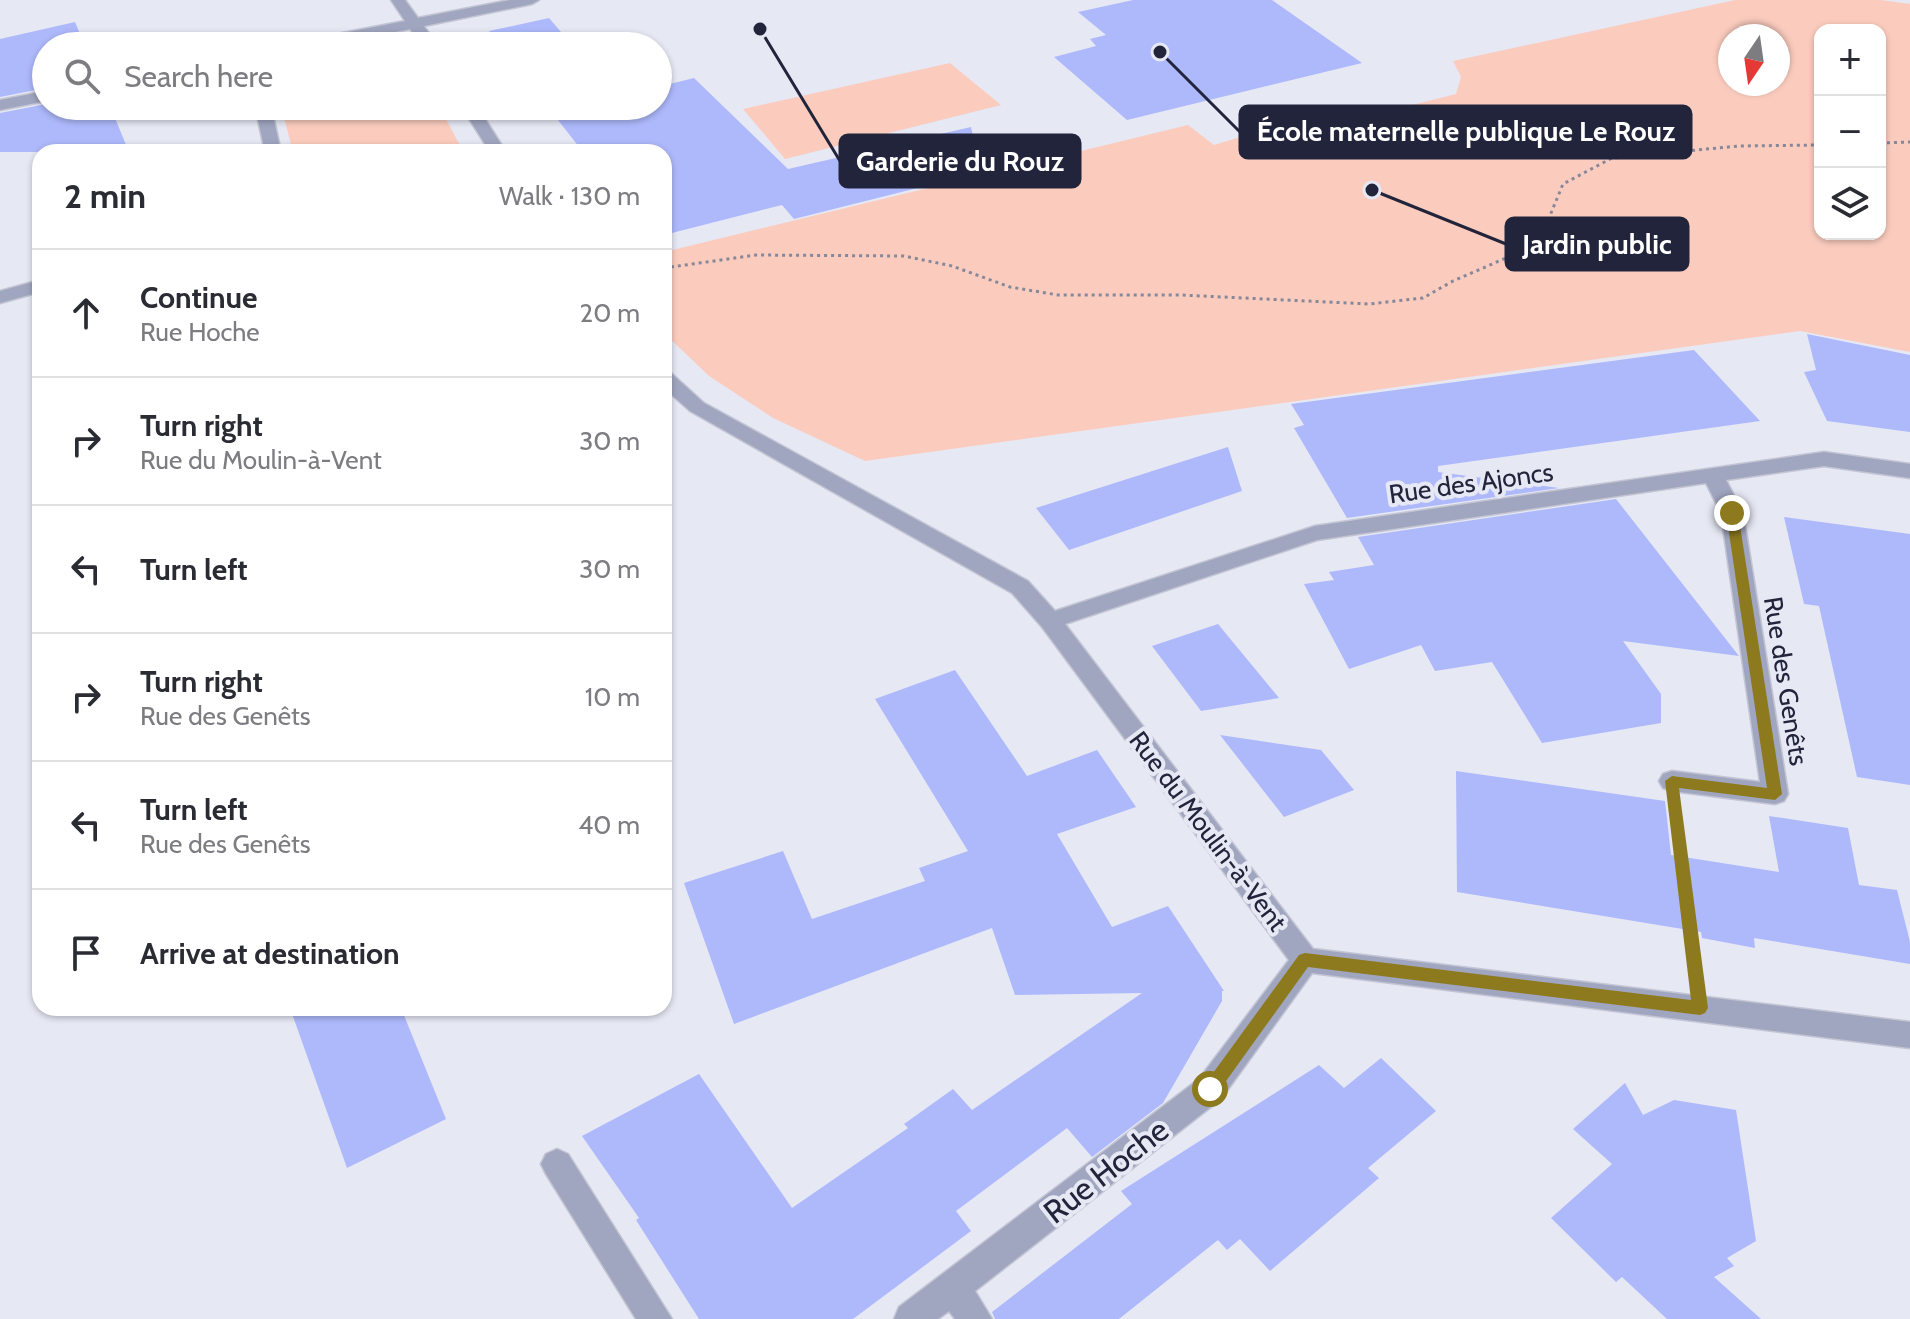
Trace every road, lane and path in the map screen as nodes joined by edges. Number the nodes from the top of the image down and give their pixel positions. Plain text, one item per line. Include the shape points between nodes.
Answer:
1 (398, 0) edge
2 (532, 0) edge
3 (416, 23) junction
4 (371, 32) edge
5 (421, 32) edge
6 (32, 99) edge
7 (0, 105) edge
8 (266, 120) edge
9 (478, 120) edge
10 (1910, 142) edge
11 (1886, 143) edge
12 (271, 144) edge
13 (493, 144) edge
14 (1814, 145) edge
15 (672, 267) edge
16 (32, 288) edge
17 (0, 297) edge
18 (672, 384) edge
19 (1910, 471) edge
20 (1714, 477) junction
21 (1050, 621) junction
22 (1672, 781) joint
23 (1305, 960) junction
24 (1700, 1008) junction
25 (1910, 1035) edge
26 (557, 1164) dead end
27 (953, 1289) junction
28 (655, 1319) edge
29 (911, 1319) edge
30 (975, 1319) edge

1 - 3 street
2 - 3 street
3 - 4 street
3 - 5 street
6 - 7 street
8 - 12 street
9 - 13 street
10 - 11 path
14 - 15 path via 1612,158 1563,184 1542,235 1513,255 1423,298 1369,304 1058,295 1010,287 904,256 756,255
16 - 17 street
18 - 21 street, Rue du Moulin-à-Vent via 697,407 1020,587
19 - 20 street, Rue des Ajoncs via 1824,459
20 - 21 street, Rue des Ajoncs via 1315,533
20 - 22 street, Rue des Genêts via 1732,513 1775,794
21 - 23 street, Rue du Moulin-à-Vent
22 - 24 path
23 - 24 street
23 - 27 street, Rue Hoche via 1210,1089
24 - 25 street
26 - 28 street
27 - 29 street, Rue Hoche
27 - 30 street

